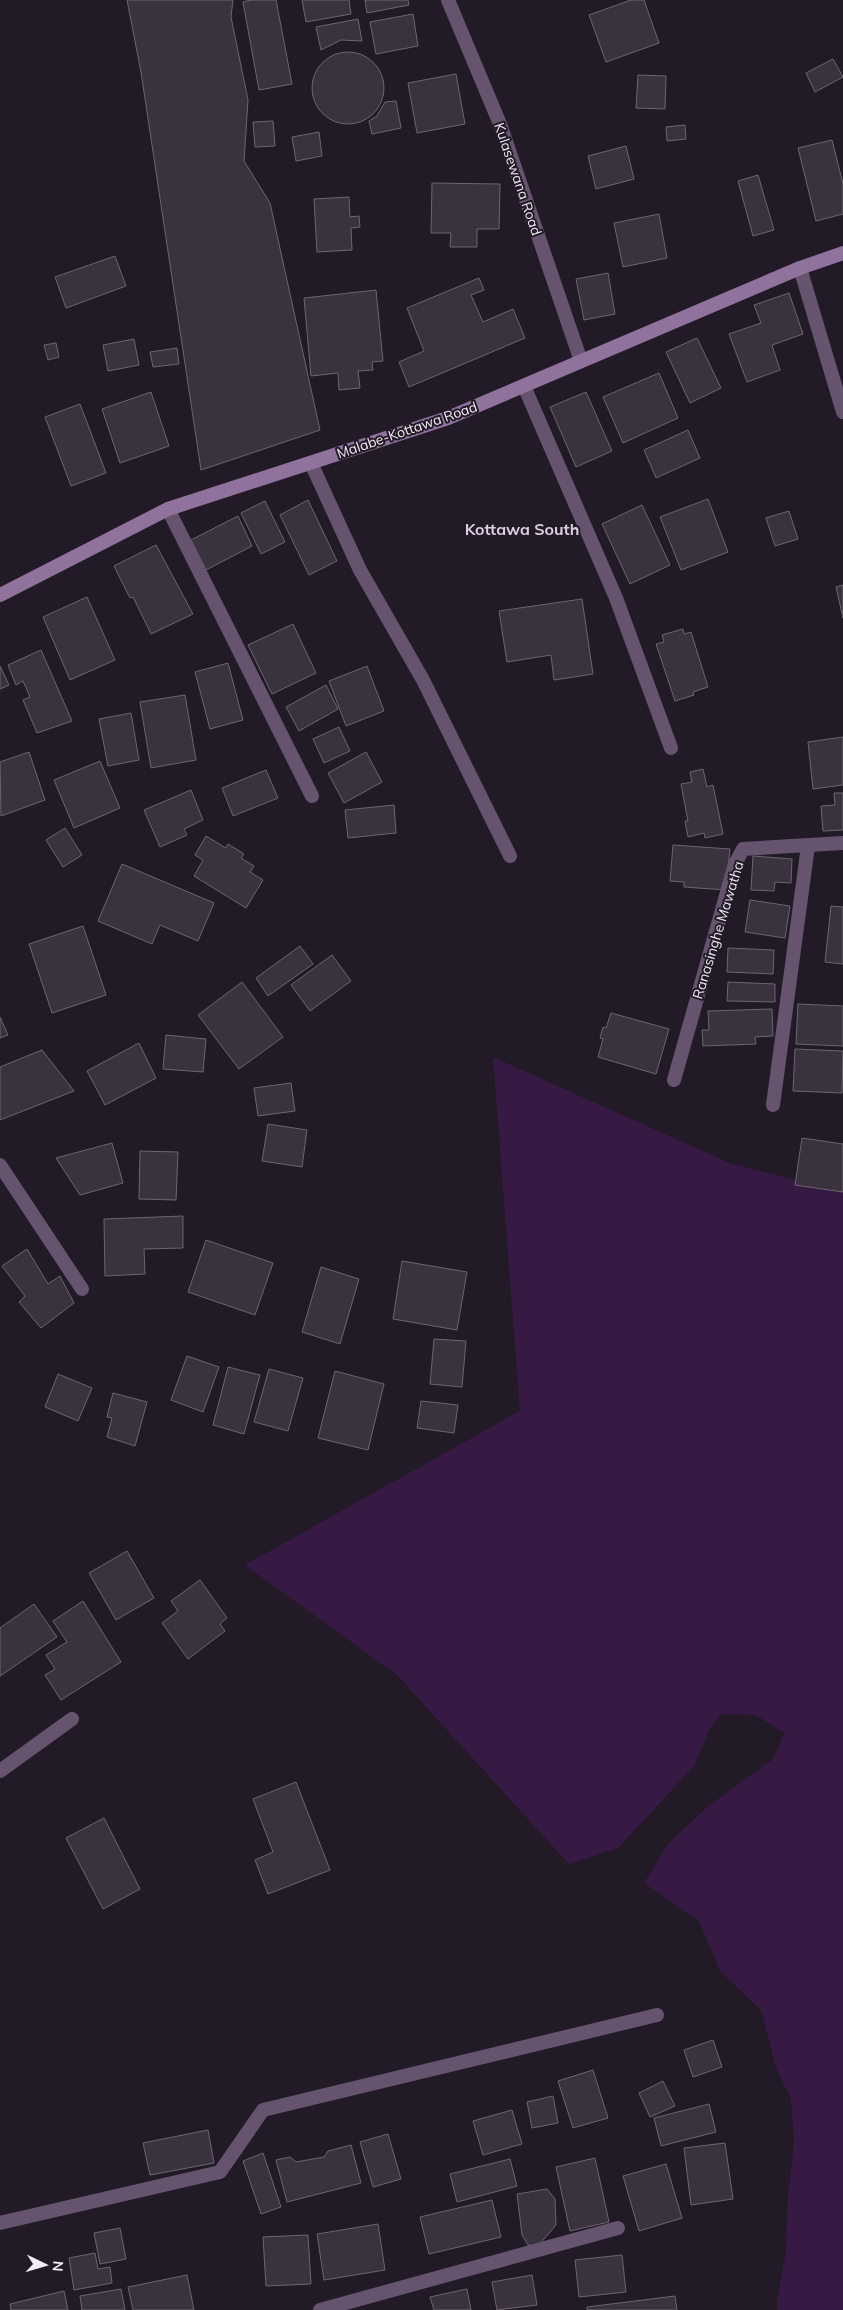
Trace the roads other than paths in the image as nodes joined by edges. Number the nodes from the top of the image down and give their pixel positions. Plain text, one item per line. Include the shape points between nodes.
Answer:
1 (448, 0) edge
2 (843, 253) edge
3 (800, 268) junction
4 (581, 361) junction
5 (524, 386) junction
6 (843, 412) edge
7 (311, 463) junction
8 (168, 509) junction
9 (0, 595) edge
10 (671, 748) dead end
11 (312, 796) dead end
12 (843, 843) edge
13 (808, 846) junction
14 (510, 856) dead end
15 (674, 1080) dead end
16 (773, 1105) dead end
17 (0, 1165) edge
18 (82, 1289) dead end
19 (72, 1719) dead end
20 (0, 1771) edge
21 (657, 2016) dead end
22 (0, 2223) edge
23 (618, 2228) dead end
24 (320, 2310) edge

1 - 4 street, Kulasewana Road via 500,124
2 - 3 main road, Malabe-Kottawa Road
3 - 4 main road, Malabe-Kottawa Road
3 - 6 street
4 - 5 main road, Malabe-Kottawa Road
5 - 7 main road, Malabe-Kottawa Road via 448,418
5 - 10 street via 616,598
7 - 8 main road, Malabe-Kottawa Road
7 - 14 street via 360,570 423,680
8 - 9 main road, Malabe-Kottawa Road
8 - 11 street
12 - 13 street, Ranasinghe Mawatha
13 - 15 street, Ranasinghe Mawatha via 743,849 735,864
13 - 16 street
17 - 18 street
19 - 20 street
21 - 22 street via 263,2110 220,2172
23 - 24 street

